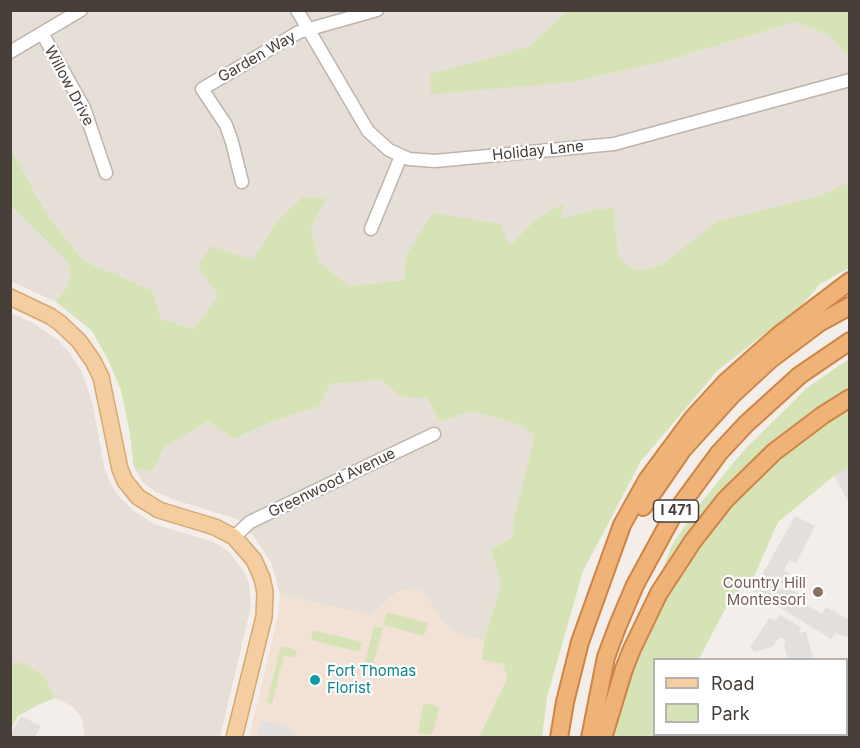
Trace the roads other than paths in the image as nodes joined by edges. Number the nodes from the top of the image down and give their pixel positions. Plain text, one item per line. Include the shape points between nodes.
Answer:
1 (81, 10) edge
2 (297, 10) edge
3 (377, 10) edge
4 (308, 30) junction
5 (42, 33) junction
6 (10, 52) edge
7 (849, 80) edge
8 (401, 156) junction
9 (106, 172) dead end
10 (242, 182) dead end
11 (371, 229) dead end
12 (849, 281) edge
13 (10, 297) edge
14 (849, 306) edge
15 (849, 341) edge
16 (849, 398) edge
17 (434, 434) dead end
18 (234, 537) junction
19 (593, 604) junction
20 (234, 738) edge
21 (559, 738) edge
22 (590, 738) edge
23 (603, 738) edge

1 - 5 street
2 - 4 street, Holiday Lane
3 - 4 street, Garden Way
4 - 8 street, Holiday Lane via 368,131
4 - 10 street, Garden Way via 202,88 226,124
5 - 6 street
5 - 9 street, Willow Drive via 84,108
7 - 8 street, Holiday Lane via 614,144 435,161
8 - 11 street
12 - 19 highway via 779,335 693,418 630,509
13 - 18 main road via 60,323 93,361 101,377 120,469 134,493 159,510
14 - 19 highway, I 471 via 771,358 683,449 646,503
15 - 22 highway, I 471 via 800,375 746,424 718,453 672,517 647,560 618,625 602,675
16 - 23 highway via 774,452 725,500 693,541 656,600 632,649
17 - 18 street, Greenwood Avenue via 250,522
18 - 20 main road via 254,560 265,592 264,617
19 - 21 highway, I 471 via 571,672

